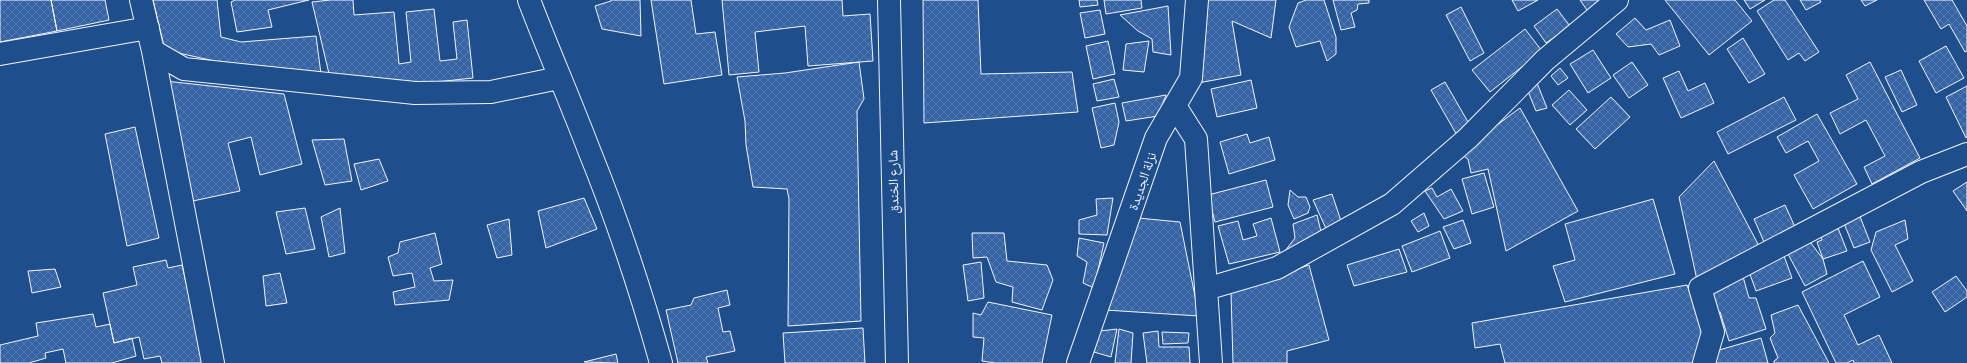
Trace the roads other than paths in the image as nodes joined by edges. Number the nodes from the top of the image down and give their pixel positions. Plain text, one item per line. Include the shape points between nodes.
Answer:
1 (141, 0) edge
2 (530, 0) edge
3 (889, 0) edge
4 (1196, 0) edge
5 (1617, 0) edge
6 (148, 28) junction
7 (153, 51) junction
8 (0, 54) edge
9 (559, 78) junction
10 (1175, 106) junction
11 (1967, 154) edge
12 (1206, 289) junction
13 (213, 363) edge
14 (661, 363) edge
15 (897, 363) edge
16 (1078, 363) edge
17 (1211, 363) edge
18 (1704, 363) edge

1 - 6 street
2 - 9 street
3 - 15 street, شارع الخندق
4 - 10 street, نزلة الجديدة via 1191,78
5 - 12 street via 1545,60 1468,138 1392,204 1277,268
6 - 7 street
6 - 8 street
7 - 9 street via 184,69 414,93 491,92
7 - 13 street
9 - 14 street via 589,150 629,261
10 - 12 street via 1196,139
10 - 16 street, نزلة الجديدة via 1156,138
11 - 18 street via 1921,172 1700,288 1713,332
12 - 17 street

